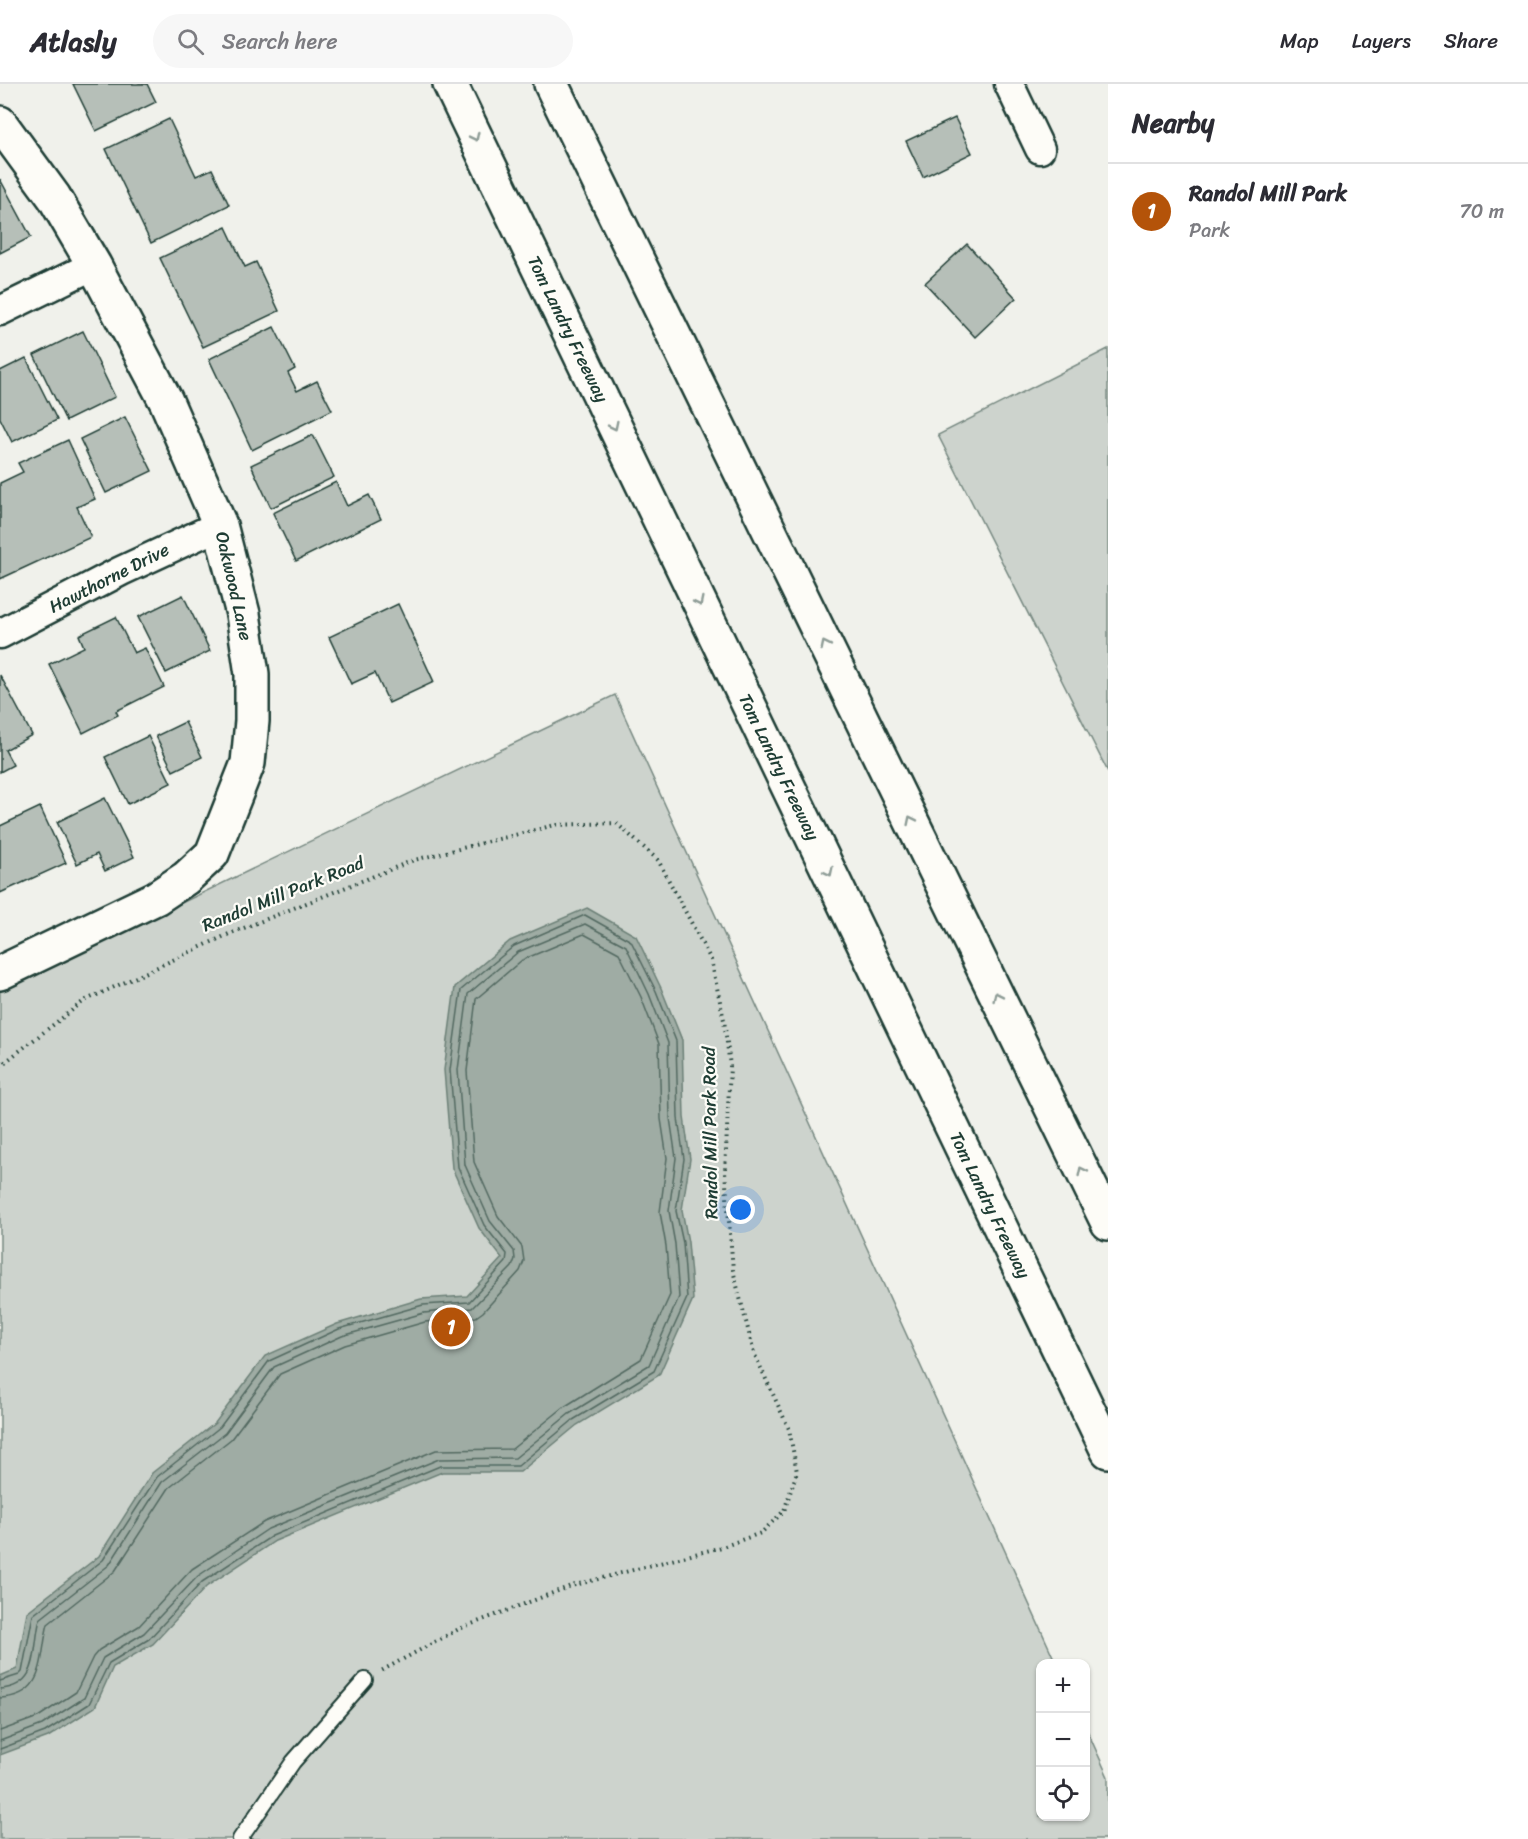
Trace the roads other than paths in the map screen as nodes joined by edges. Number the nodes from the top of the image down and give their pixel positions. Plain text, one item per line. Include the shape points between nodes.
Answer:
1 (450, 84) edge
2 (551, 84) edge
3 (1009, 84) edge
4 (0, 123) edge
5 (1040, 149) dead end
6 (94, 265) junction
7 (0, 311) edge
8 (220, 525) junction
9 (0, 634) edge
10 (0, 973) edge
11 (1108, 1223) edge
12 (1108, 1450) edge
13 (365, 1680) road end
14 (240, 1839) edge

1 -> 12 main road, Tom Landry Freeway
11 -> 2 main road
3 - 5 street
4 - 6 main road, Oakwood Lane via 54,197
6 - 7 street
6 - 8 main road, Oakwood Lane via 166,401
8 - 9 street, Hawthorne Drive
8 - 10 main road, Oakwood Lane via 243,614 252,674 252,721 248,763 212,854 156,898
13 - 14 lane via 293,1762

